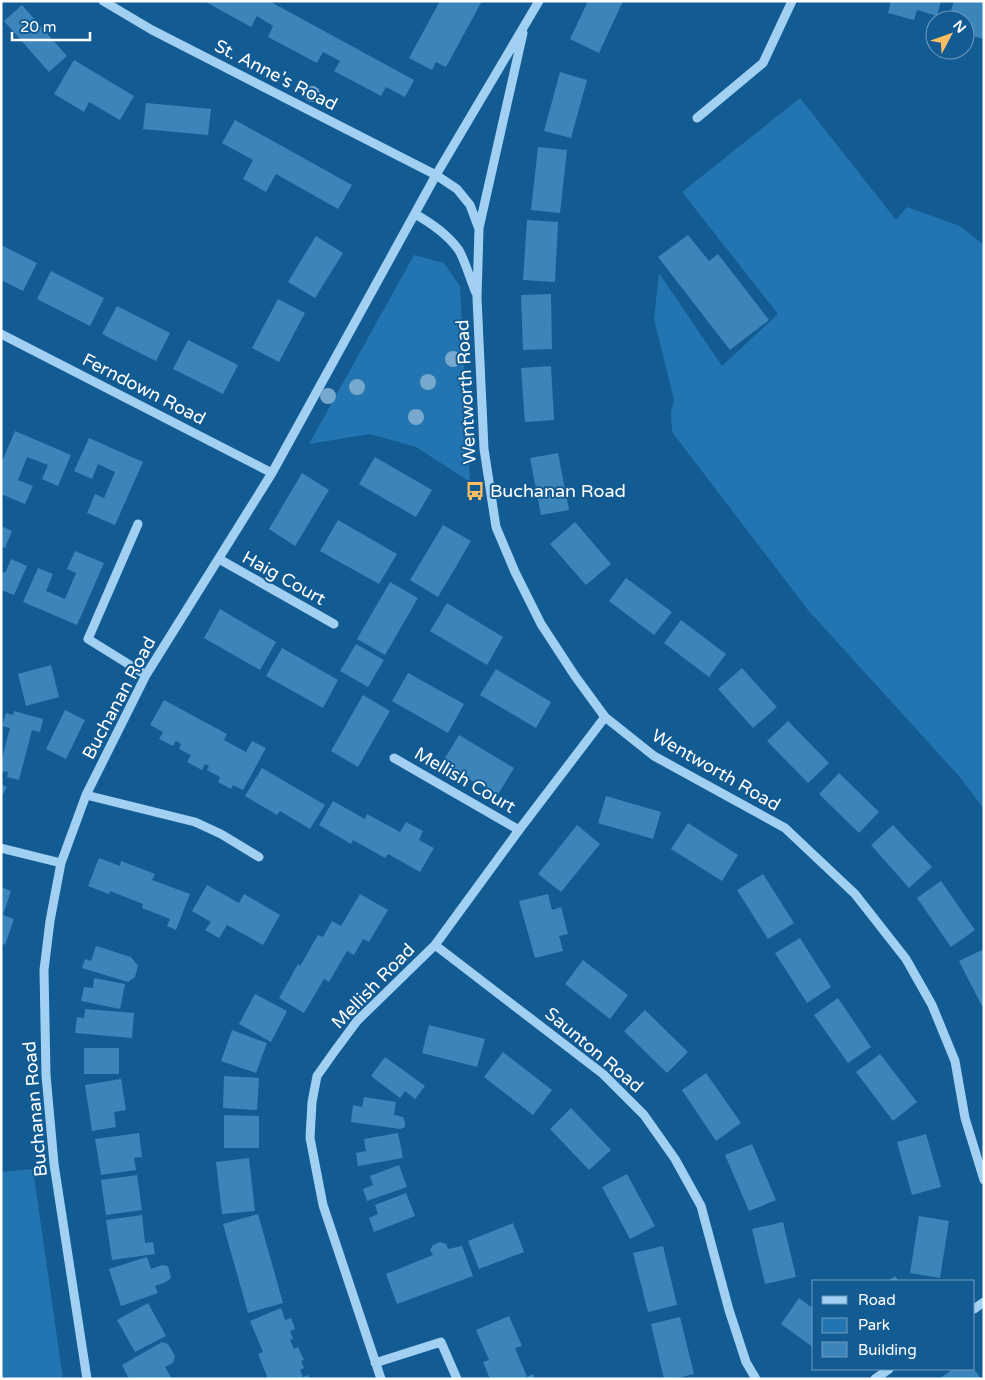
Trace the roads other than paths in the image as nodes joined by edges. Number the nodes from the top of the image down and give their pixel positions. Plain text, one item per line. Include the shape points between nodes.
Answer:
1 (103, 1) edge
2 (539, 1) edge
3 (792, 1) edge
4 (525, 26) junction
5 (697, 118) dead end
6 (436, 175) junction
7 (415, 214) junction
8 (479, 228) junction
9 (477, 298) junction
10 (1, 334) edge
11 (272, 472) junction
12 (138, 524) dead end
13 (218, 559) junction
14 (334, 624) dead end
15 (146, 675) junction
16 (605, 717) junction
17 (394, 758) dead end
18 (86, 795) junction
19 (519, 830) junction
20 (1, 848) edge
21 (259, 857) dead end
22 (61, 863) junction
23 (435, 945) junction
24 (984, 1180) edge
25 (375, 1363) junction
26 (888, 1370) edge
27 (87, 1379) edge
28 (380, 1379) edge
29 (457, 1379) edge
30 (756, 1379) edge
31 (875, 1379) edge

1 - 6 street, St. Anne's Road via 152,30
2 - 4 street, Buchanan Road
3 - 5 street via 762,63
4 - 6 street, Buchanan Road
4 - 8 street
6 - 7 street, Buchanan Road
6 - 8 street, Wentworth Road via 457,189 470,205
7 - 9 street via 447,236 459,250
7 - 11 street, Buchanan Road
8 - 9 street, Wentworth Road
9 - 16 street, Wentworth Road via 484,449 496,527 541,624
10 - 11 street, Ferndown Road
11 - 13 street, Buchanan Road
12 - 15 street via 88,639
13 - 14 street, Haig Court
13 - 15 street, Buchanan Road
15 - 18 street, Buchanan Road
16 - 19 street, Mellish Road
16 - 24 street, Wentworth Road via 654,756 785,828 855,894 906,959 932,1006 955,1061 965,1118
17 - 19 street, Mellish Court
18 - 21 street via 195,822
18 - 22 street, Buchanan Road
19 - 23 street, Mellish Road
20 - 22 street
22 - 27 street, Buchanan Road via 44,970 46,1076 54,1164
23 - 25 street, Mellish Road via 357,1021 318,1076 312,1102 310,1138 323,1205
23 - 30 street, Saunton Road via 602,1074 644,1115 675,1159 701,1206 729,1310 746,1362
25 - 28 street, Mellish Road
25 - 29 street via 441,1342
26 - 31 street

